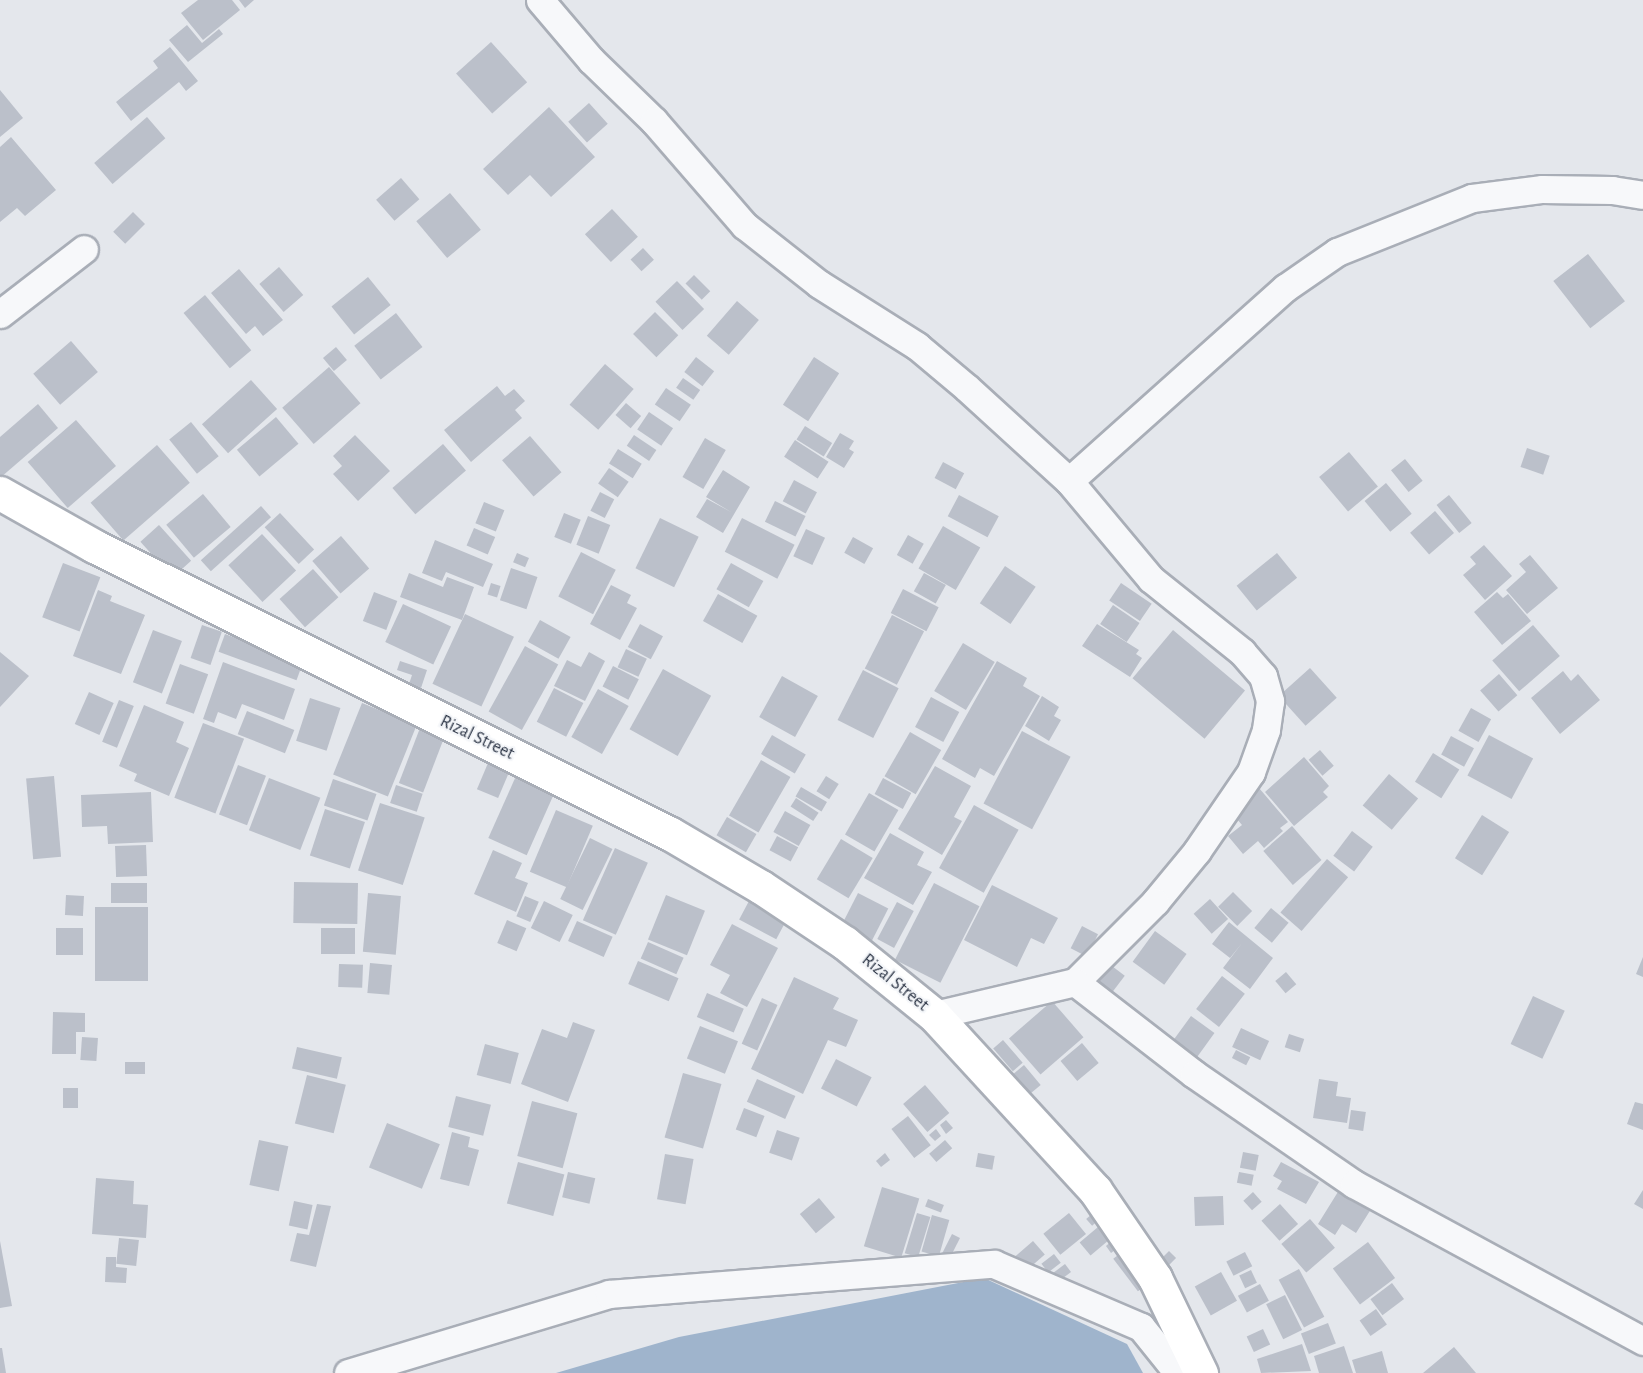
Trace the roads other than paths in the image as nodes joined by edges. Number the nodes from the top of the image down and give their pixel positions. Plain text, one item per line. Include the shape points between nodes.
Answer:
1 (540, 0) edge
2 (1643, 195) edge
3 (84, 249) dead end
4 (0, 314) edge
5 (1069, 481) junction
6 (0, 493) edge
7 (1075, 982) junction
8 (934, 1015) junction
9 (1643, 1341) edge
10 (348, 1373) edge
11 (1178, 1373) edge
12 (1201, 1373) edge

1 - 5 street via 591,60 654,121 744,225 819,284 917,346
2 - 5 street via 1612,190 1542,189 1472,198 1337,252 1285,288
3 - 4 street
5 - 7 street via 1151,579 1242,652 1263,676 1270,701 1266,730 1251,772 1203,842 1155,902
6 - 8 street, Rizal Street via 93,546 669,833 845,943
7 - 8 street
7 - 9 street via 1194,1074 1354,1184
8 - 12 street, Rizal Street via 1095,1190 1155,1278
10 - 11 street via 609,1294 994,1264 1141,1327

